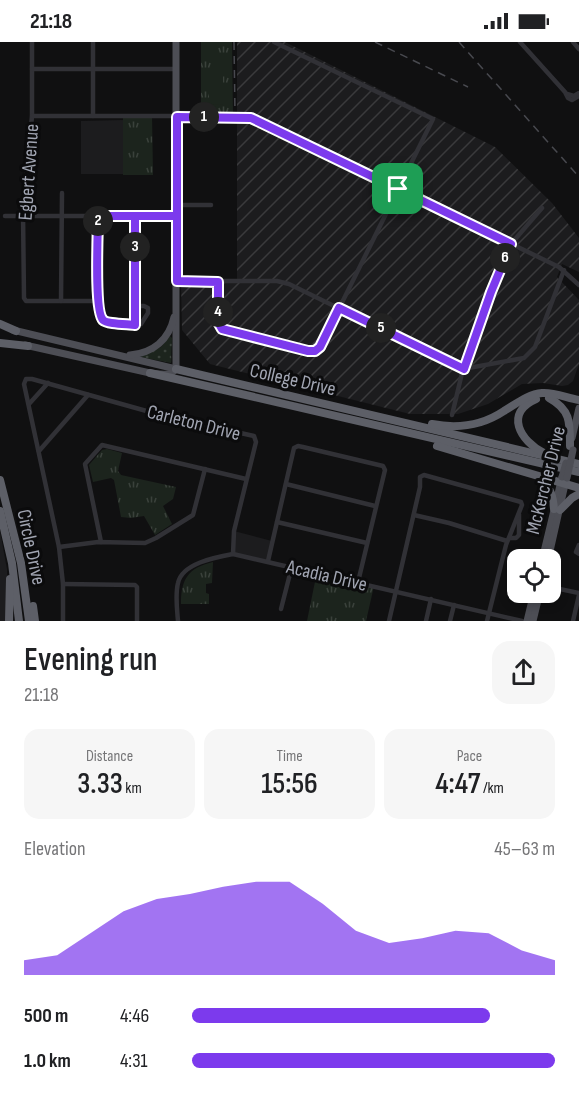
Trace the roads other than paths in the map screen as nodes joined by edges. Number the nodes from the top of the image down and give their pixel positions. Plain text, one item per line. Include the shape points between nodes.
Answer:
1 (32, 42) edge
2 (93, 42) edge
3 (176, 42) edge
4 (274, 42) edge
5 (520, 42) edge
6 (573, 42) edge
7 (579, 49) edge
8 (32, 69) junction
9 (93, 69) junction
10 (176, 69) junction
11 (579, 95) edge
12 (32, 116) junction
13 (93, 116) junction
14 (177, 117) junction
15 (398, 189) junction
16 (62, 193) dead end
17 (177, 205) junction
18 (211, 205) dead end
19 (542, 208) dead end
20 (61, 215) junction
21 (5, 216) dead end
22 (24, 216) junction
23 (98, 216) junction
24 (135, 216) junction
25 (177, 216) junction
26 (511, 244) junction
27 (564, 270) junction
28 (177, 281) junction
29 (218, 282) junction
30 (579, 285) edge
31 (61, 301) junction
32 (98, 301) junction
33 (135, 306) junction
34 (176, 306) junction
35 (339, 308) junction
36 (0, 325) edge
37 (135, 325) junction
38 (16, 331) joint
39 (0, 341) edge
40 (28, 346) joint
41 (110, 353) junction
42 (176, 369) junction
43 (464, 369) junction
44 (150, 373) junction
45 (48, 383) junction
46 (207, 386) junction
47 (88, 395) junction
48 (549, 398) junction
49 (29, 404) junction
50 (579, 404) edge
51 (352, 410) junction
52 (452, 415) dead end
53 (374, 425) junction
54 (579, 427) edge
55 (571, 448) junction
56 (39, 451) junction
57 (579, 463) edge
58 (205, 469) junction
59 (579, 472) edge
60 (538, 477) junction
61 (246, 479) junction
62 (0, 480) edge
63 (564, 481) junction
64 (286, 484) junction
65 (579, 488) edge
66 (579, 494) edge
67 (375, 506) junction
68 (557, 510) junction
69 (0, 511) edge
70 (519, 513) junction
71 (414, 515) junction
72 (277, 522) junction
73 (508, 539) junction
74 (101, 542) junction
75 (367, 543) junction
76 (579, 545) edge
77 (59, 546) junction
78 (545, 549) edge
79 (550, 549) edge
80 (15, 553) junction
81 (233, 554) junction
82 (579, 554) edge
83 (268, 561) junction
84 (292, 566) junction
85 (358, 582) junction
86 (63, 584) junction
87 (561, 590) edge
88 (396, 591) junction
89 (579, 594) edge
90 (431, 599) junction
91 (531, 603) edge
92 (537, 603) edge
93 (454, 605) junction
94 (282, 609) dead end
95 (489, 613) junction
96 (9, 621) edge
97 (19, 621) edge
98 (29, 621) edge
99 (35, 621) edge
100 (63, 621) edge
101 (137, 621) edge
102 (178, 621) edge
103 (389, 621) edge
104 (426, 621) edge
105 (450, 621) edge
106 (488, 621) edge
107 (522, 621) edge
108 (527, 621) edge
109 (533, 621) edge
110 (573, 621) edge

1 - 8 street, Egbert Avenue
2 - 9 street
3 - 10 main road
4 - 15 street via 433,119
5 - 11 street via 565,92
6 - 7 street
8 - 9 street
8 - 12 street, Egbert Avenue
9 - 10 street
9 - 13 street
10 - 14 main road
12 - 13 street
12 - 22 street, Egbert Avenue
13 - 14 street
14 - 15 street via 251,118
14 - 17 main road
15 - 26 street
15 - 35 street
16 - 20 street
17 - 18 street
17 - 25 main road
19 - 26 street
20 - 22 street
20 - 23 street
20 - 31 street
21 - 22 street
22 - 31 street, Egbert Avenue via 24,298
23 - 24 street
23 - 32 street
24 - 25 street
24 - 33 street
25 - 28 main road
26 - 27 street
26 - 43 street
27 - 30 street
27 - 43 street via 535,347 528,355
28 - 29 street
28 - 34 main road
29 - 35 street via 277,281
29 - 35 street via 218,322 222,329 308,351 320,347
31 - 32 street
32 - 37 street via 103,321
33 - 37 street
33 - 37 street via 147,306 148,310 143,321
34 - 41 main road via 171,328 162,343 145,353
34 - 42 main road
35 - 43 street
36 - 38 highway
38 - 41 main road, College Drive
39 - 40 highway
40 - 44 main road, College Drive
41 - 42 main road, College Drive
42 - 44 main road via 169,374
42 - 46 highway via 182,377
42 - 51 highway, College Drive
43 - 52 street
44 - 46 highway, College Drive
45 - 47 street, Carleton Drive
45 - 49 street
45 - 49 street, Carleton Drive via 26,379
46 - 53 highway, College Drive
47 - 56 street
47 - 61 street, Carleton Drive via 254,436 256,442
48 - 50 highway
48 - 55 highway via 565,411
48 - 57 highway via 533,400 521,410 518,425 522,435 534,448
49 - 56 street, Carleton Drive
50 - 51 highway via 551,394 535,394 480,424 458,426
50 - 55 main road, McKercher Drive
51 - 57 highway, College Drive
53 - 59 highway, College Drive
53 - 60 highway
54 - 55 main road, McKercher Drive
55 - 63 main road, McKercher Drive, bridge
56 - 77 street, Carleton Drive
58 - 61 street
58 - 74 street via 195,511 189,518 145,543
58 - 74 street via 102,445 85,464
60 - 63 highway
60 - 68 highway via 549,488
61 - 81 street, Carleton Drive
62 - 80 highway, Circle Drive
63 - 65 highway
63 - 68 main road, McKercher Drive
64 - 67 street
64 - 67 street via 294,448 298,446 383,466
64 - 72 street
66 - 68 highway
67 - 75 street
68 - 78 main road, McKercher Drive
68 - 79 main road, McKercher Drive
69 - 80 highway, Circle Drive
70 - 71 street via 521,502 424,475 420,477
70 - 73 street
70 - 73 street via 519,535
71 - 73 street
71 - 88 street
72 - 75 street
72 - 83 street
73 - 95 street
74 - 77 street
75 - 85 street
76 - 82 street
77 - 86 street, Carleton Drive
80 - 96 highway
80 - 97 highway, Circle Drive
80 - 98 highway, Circle Drive
80 - 99 highway via 26,569
81 - 83 street, Acadia Drive
81 - 102 street, Acadia Drive via 201,562 180,578
83 - 84 street, Acadia Drive
84 - 85 street, Acadia Drive
84 - 94 street
85 - 88 street, Acadia Drive
86 - 100 street, Carleton Drive
86 - 101 street via 135,585
87 - 89 street
88 - 90 street, Acadia Drive
88 - 103 street
89 - 110 street
90 - 93 street, Acadia Drive
90 - 104 street
91 - 108 main road
92 - 109 main road
93 - 95 street, Acadia Drive
93 - 105 street
95 - 106 street
95 - 107 street, Acadia Drive

